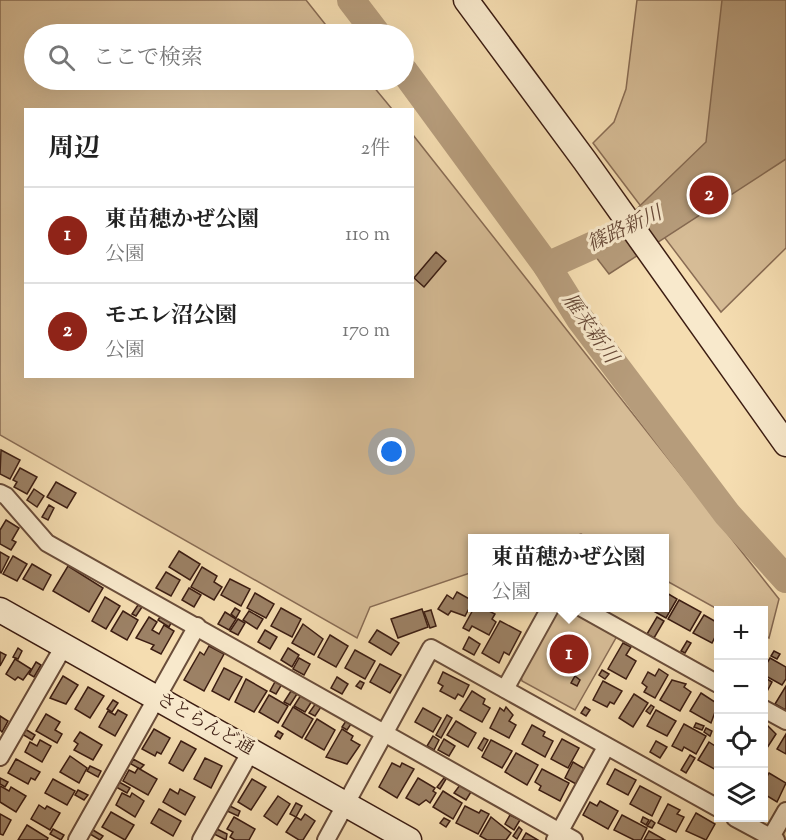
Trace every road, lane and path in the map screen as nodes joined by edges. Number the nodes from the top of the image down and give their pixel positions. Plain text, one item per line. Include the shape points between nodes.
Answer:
1 (466, 0) edge
2 (786, 444) edge
3 (0, 493) edge
4 (0, 610) edge
5 (548, 612) edge
6 (589, 612) edge
7 (197, 627) junction
8 (64, 646) junction
9 (714, 682) edge
10 (505, 689) junction
11 (157, 698) junction
12 (768, 711) edge
13 (786, 722) edge
14 (386, 732) junction
15 (606, 747) junction
16 (251, 751) junction
17 (0, 758) edge
18 (346, 804) junction
19 (714, 806) edge
20 (786, 811) edge
21 (742, 822) edge
22 (563, 837) edge
23 (774, 839) edge
24 (77, 840) edge
25 (201, 840) edge
26 (326, 840) edge
27 (409, 840) edge

1 - 2 street
3 - 7 street via 47,543
4 - 8 street, さとらんど通
5 - 10 street
6 - 9 street
7 - 11 street
7 - 14 street
8 - 11 street, さとらんど通
8 - 17 street
10 - 14 street via 431,648
10 - 15 street
11 - 16 street, さとらんど通
11 - 24 street
12 - 13 street
14 - 18 street
14 - 22 street
15 - 19 street
15 - 22 street
16 - 18 street, さとらんど通
16 - 25 street
18 - 26 street
18 - 27 street, さとらんど通
20 - 23 street
21 - 23 street

